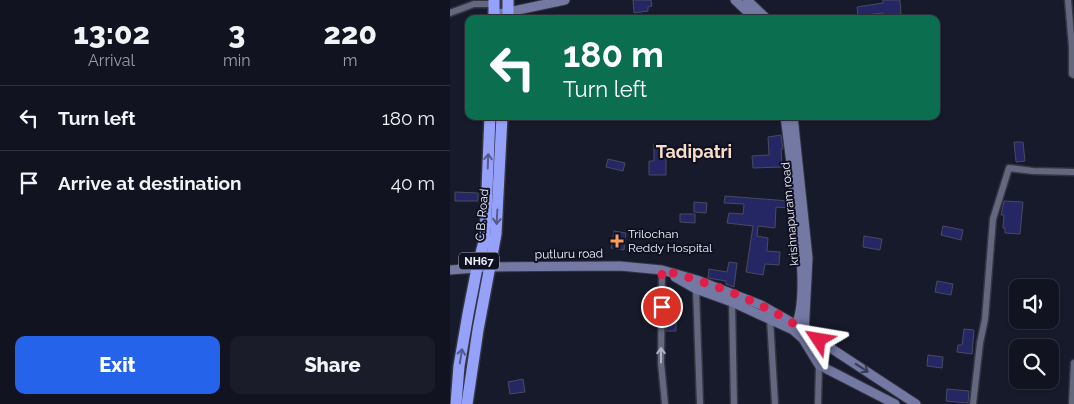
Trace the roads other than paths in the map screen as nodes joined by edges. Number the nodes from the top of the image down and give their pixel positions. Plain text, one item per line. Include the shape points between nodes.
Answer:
1 (507, 0) edge
2 (565, 0) edge
3 (735, 0) edge
4 (747, 0) edge
5 (1068, 0) edge
6 (494, 9) edge
7 (450, 14) edge
8 (506, 15) edge
9 (508, 15) edge
10 (512, 15) edge
11 (751, 15) edge
12 (763, 15) edge
13 (1074, 75) edge
14 (490, 120) edge
15 (502, 120) edge
16 (785, 120) edge
17 (794, 120) edge
18 (1074, 172) edge
19 (490, 267) junction
20 (477, 268) junction
21 (450, 270) edge
22 (662, 270) junction
23 (696, 289) junction
24 (732, 302) junction
25 (770, 319) junction
26 (795, 328) junction
27 (804, 335) junction
28 (1074, 363) edge
29 (818, 365) junction
30 (902, 400) edge
31 (456, 404) edge
32 (468, 404) edge
33 (664, 404) edge
34 (700, 404) edge
35 (734, 404) edge
36 (775, 404) edge
37 (818, 404) edge
38 (895, 404) edge
39 (916, 404) edge
40 (973, 404) edge
41 (1072, 404) edge

1 - 6 main road
1 - 9 highway
2 - 10 main road
3 - 11 main road
4 - 12 main road
5 - 13 street
6 - 7 street via 474,4
6 - 8 main road
20 -> 14 highway, NH67 via 485,238
15 -> 19 highway, C.B. Road / NH67 via 496,234
16 - 26 main road, krishnapuram road via 801,258 802,295
17 - 27 main road, krishnapuram road via 808,258
18 - 40 street via 1009,168 993,219 986,319
19 - 20 main road, putluru road
19 - 22 main road, putluru road via 620,266
19 - 32 highway, C.B. Road / NH67
20 - 21 main road, putluru road
31 -> 20 highway, NH67
22 - 23 main road
22 - 26 main road via 761,305
33 -> 22 street
23 - 24 main road
23 - 34 street
24 - 25 main road
24 - 35 street
25 - 26 main road
25 - 36 street
26 - 27 main road
27 - 29 main road
27 -> 30 main road
28 - 41 street
29 - 37 street
29 - 38 main road
30 - 39 main road

